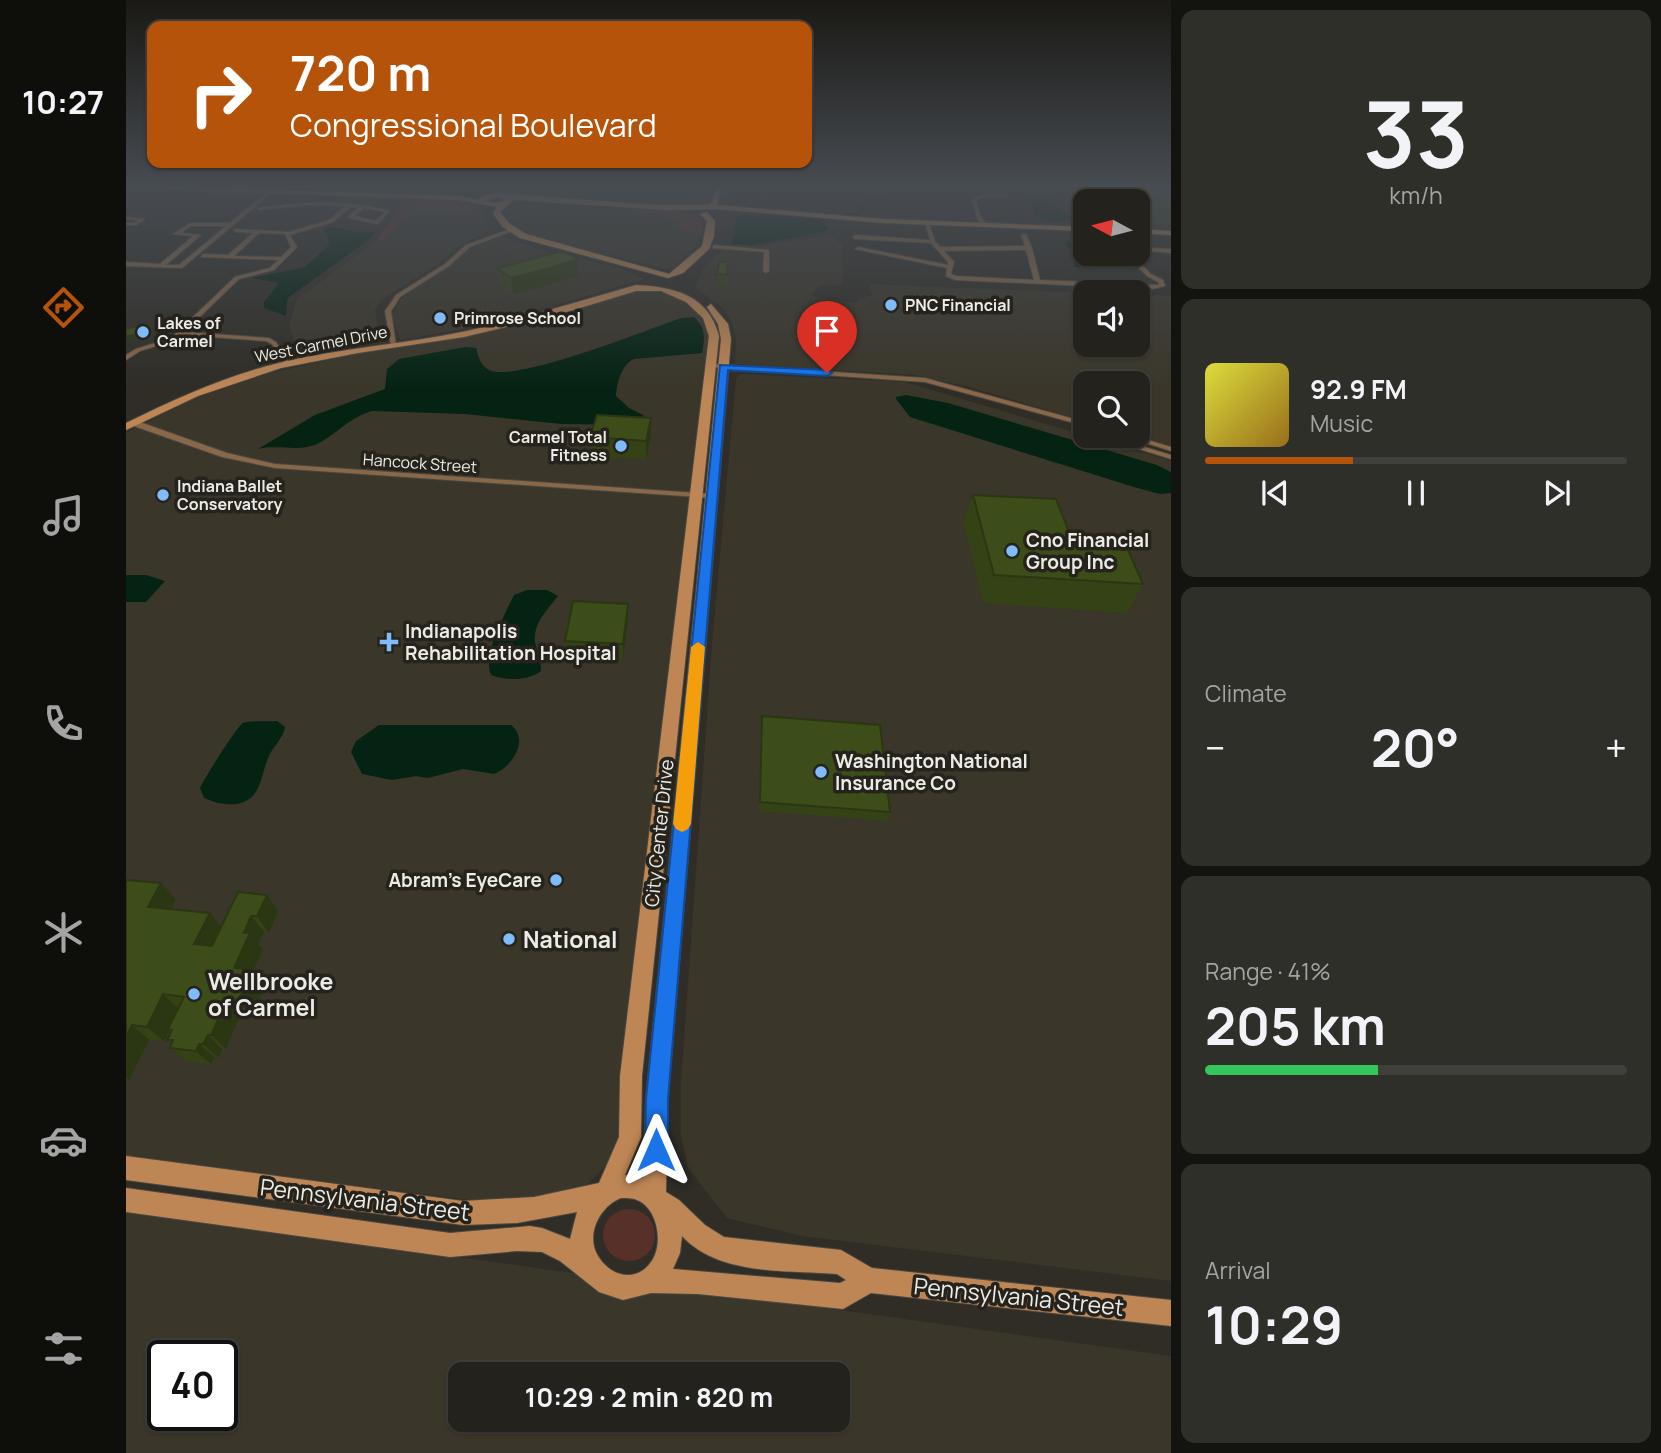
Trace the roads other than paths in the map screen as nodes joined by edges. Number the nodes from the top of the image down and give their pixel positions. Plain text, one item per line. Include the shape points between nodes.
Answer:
1 (176, 253) edge
2 (197, 253) edge
3 (234, 253) edge
4 (288, 253) edge
5 (460, 253) edge
6 (564, 253) edge
7 (584, 253) edge
8 (698, 253) edge
9 (708, 253) edge
10 (766, 253) edge
11 (877, 253) edge
12 (943, 253) edge
13 (1030, 253) edge
14 (203, 256) dead end
15 (229, 257) junction
16 (282, 259) junction
17 (126, 264) edge
18 (160, 266) junction
19 (1140, 266) edge
20 (949, 267) junction
21 (766, 271) dead end
22 (669, 276) junction
23 (651, 280) junction
24 (684, 282) junction
25 (1038, 282) junction
26 (662, 289) junction
27 (530, 317) junction
28 (179, 333) junction
29 (393, 345) junction
30 (126, 358) edge
31 (287, 364) junction
32 (717, 366) junction
33 (913, 380) junction
34 (1073, 421) edge
35 (130, 425) edge
36 (1073, 427) edge
37 (1150, 443) edge
38 (1141, 448) edge
39 (1171, 449) edge
40 (1171, 457) edge
41 (704, 496) junction
42 (126, 1168) edge
43 (606, 1192) junction
44 (657, 1199) junction
45 (126, 1200) edge
46 (591, 1269) junction
47 (868, 1280) junction
48 (648, 1281) junction
49 (1171, 1313) edge

1 - 18 street
2 - 18 street via 180,267
3 - 15 street
4 - 16 street
5 - 29 street via 398,296 388,314
6 - 23 street via 611,263
7 - 22 street
8 - 22 street
9 - 24 street
10 - 21 street
11 - 20 street
12 - 20 street via 951,262
13 - 25 street
14 - 15 street
15 - 16 street
16 - 28 street via 268,271 237,278
17 - 18 street
19 - 25 street via 1163,286
20 - 25 street via 948,275 955,278
22 - 23 street, West Carmel Drive
22 - 24 street, City Center Drive
23 - 26 street via 652,286
23 - 27 street, West Carmel Drive
24 - 26 street, West Carmel Drive
24 - 32 street, City Center Drive via 687,292 710,306 723,324 726,340
26 - 27 street, West Carmel Drive via 636,288
26 - 32 street, City Center Drive via 692,300 707,316
27 - 29 street, West Carmel Drive
28 - 30 street
28 - 31 street via 267,339
29 - 31 street, West Carmel Drive
31 - 35 street, West Carmel Drive via 213,387
32 - 33 street
32 - 41 street, City Center Drive
33 - 34 street via 942,383
33 - 36 street
35 - 41 street, Hancock Street via 275,466
37 - 39 street
38 - 40 street
41 - 43 street, City Center Drive via 631,1076 630,1132
41 - 44 street, City Center Drive via 657,1099
42 - 43 street, Pennsylvania Street via 463,1213 537,1210
43 - 44 street via 635,1186
43 - 46 street via 588,1211 583,1227
44 - 47 street, Pennsylvania Street via 720,1249 841,1262
44 - 48 street via 669,1221 670,1244 663,1265
45 - 46 street, Pennsylvania Street via 450,1245 540,1239
46 - 48 street via 619,1287
47 - 48 street via 843,1296
47 - 49 street, Pennsylvania Street

